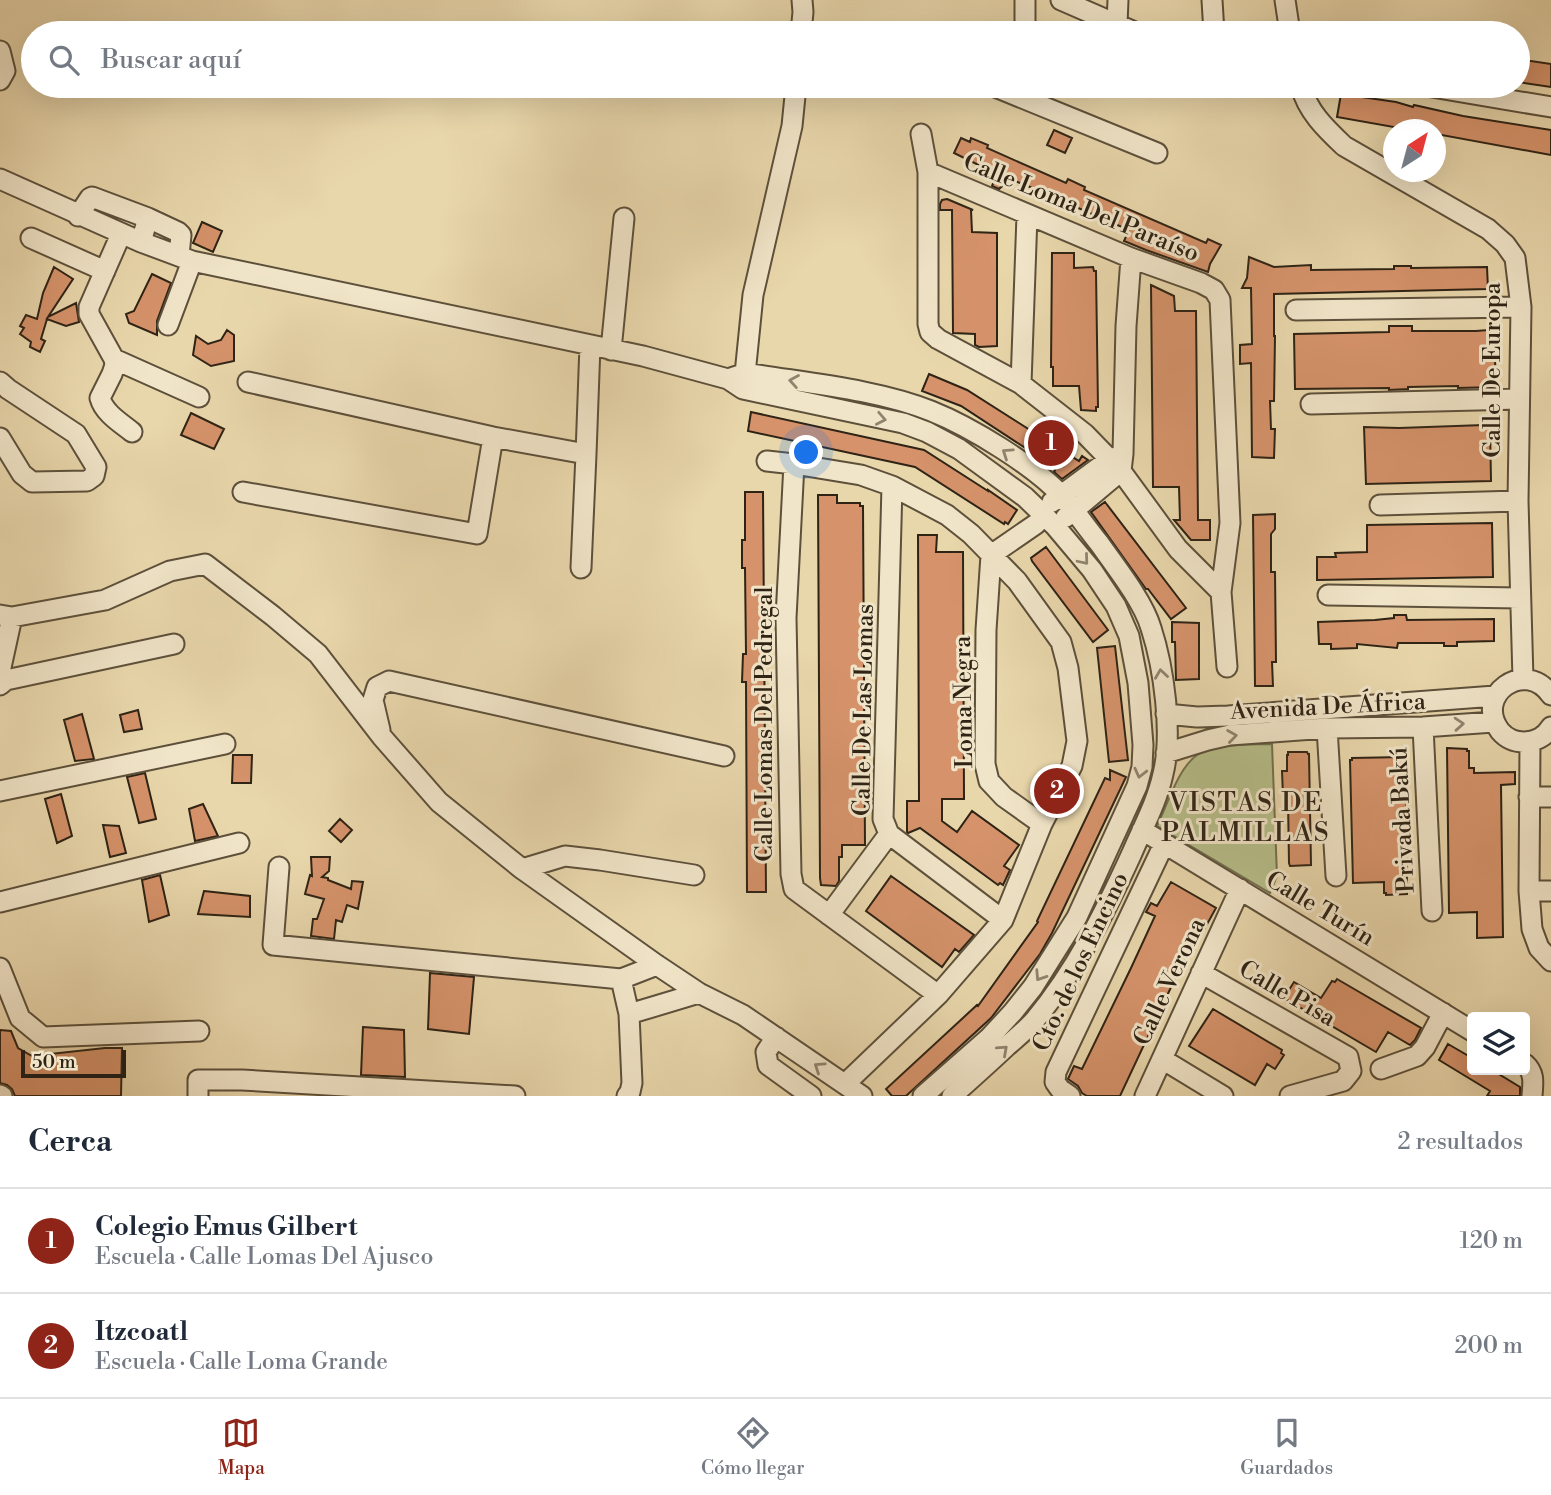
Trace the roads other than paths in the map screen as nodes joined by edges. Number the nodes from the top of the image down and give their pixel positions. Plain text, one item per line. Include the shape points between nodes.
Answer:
1 (802, 0) edge
2 (1025, 0) edge
3 (1060, 0) edge
4 (1118, 0) edge
5 (1212, 0) edge
6 (1285, 0) edge
7 (802, 21) edge
8 (1025, 21) edge
9 (1111, 21) edge
10 (1118, 21) edge
11 (1213, 21) edge
12 (1288, 21) edge
13 (0, 51) edge
14 (0, 80) edge
15 (795, 98) edge
16 (1038, 98) edge
17 (1304, 98) edge
18 (1497, 98) edge
19 (1551, 107) edge
20 (921, 134) dead end
21 (1157, 153) dead end
22 (928, 172) junction
23 (0, 179) edge
24 (1027, 215) junction
25 (78, 216) junction
26 (148, 218) junction
27 (624, 218) dead end
28 (121, 234) junction
29 (31, 238) dead end
30 (141, 242) junction
31 (186, 258) junction
32 (1131, 258) junction
33 (104, 271) junction
34 (1521, 307) junction
35 (1296, 310) dead end
36 (168, 325) dead end
37 (590, 345) junction
38 (611, 350) junction
39 (114, 359) junction
40 (739, 380) junction
41 (0, 382) edge
42 (248, 382) dead end
43 (1021, 384) junction
44 (199, 397) dead end
45 (1519, 399) junction
46 (1311, 404) dead end
47 (132, 432) dead end
48 (493, 437) junction
49 (0, 438) edge
50 (586, 454) junction
51 (767, 461) dead end
52 (1118, 462) junction
53 (794, 464) junction
54 (892, 486) junction
55 (243, 492) dead end
56 (1062, 495) junction
57 (1518, 501) junction
58 (1380, 505) dead end
59 (1075, 511) junction
60 (1044, 520) junction
61 (991, 555) junction
62 (582, 568) dead end
63 (1221, 592) junction
64 (1328, 595) dead end
65 (1520, 598) junction
66 (6, 616) edge
67 (174, 644) dead end
68 (1227, 667) dead end
69 (0, 672) edge
70 (1523, 679) junction
71 (0, 685) edge
72 (1551, 695) edge
73 (1495, 696) junction
74 (1166, 714) junction
75 (1494, 722) junction
76 (1423, 727) junction
77 (1551, 727) edge
78 (1327, 729) junction
79 (382, 737) junction
80 (1530, 742) junction
81 (225, 744) dead end
82 (1166, 753) junction
83 (724, 756) dead end
84 (0, 791) edge
85 (1530, 797) junction
86 (1551, 797) edge
87 (1042, 824) junction
88 (1142, 830) junction
89 (889, 834) junction
90 (239, 843) dead end
91 (1164, 844) junction
92 (279, 867) dead end
93 (522, 869) junction
94 (694, 875) dead end
95 (1336, 876) dead end
96 (1240, 889) junction
97 (1529, 891) junction
98 (1551, 891) edge
99 (0, 902) edge
100 (1432, 911) dead end
101 (828, 915) junction
102 (1003, 920) junction
103 (1551, 961) edge
104 (657, 965) junction
105 (0, 968) edge
106 (1201, 973) junction
107 (621, 979) junction
108 (699, 993) junction
109 (939, 995) junction
110 (1443, 1013) junction
111 (629, 1014) junction
112 (1467, 1028) edge
113 (199, 1031) dead end
114 (776, 1037) junction
115 (1162, 1059) junction
116 (1381, 1069) dead end
117 (1530, 1072) edge
118 (845, 1084) junction
119 (304, 1090) edge
120 (410, 1093) edge
121 (198, 1096) edge
122 (515, 1096) edge
123 (627, 1096) edge
124 (811, 1096) edge
125 (862, 1096) edge
126 (923, 1096) edge
127 (952, 1096) edge
128 (1070, 1096) edge
129 (1145, 1096) edge
130 (1223, 1096) edge
131 (1290, 1096) edge
132 (1532, 1096) edge

1 - 7 street
2 - 8 street
3 - 9 street
4 - 10 street
5 - 11 street
6 - 12 street
13 - 14 street via 5,71
15 - 40 street
16 - 21 street
17 - 34 street, Calle De Europa via 1344,146 1488,229 1505,244 1515,258
18 - 19 street
20 - 22 street
22 - 24 street, Calle Loma Del Paraíso
22 - 43 street via 930,332
23 - 25 street
24 - 32 street, Calle Loma Del Paraíso
24 - 43 street
25 - 26 street via 92,197
25 - 28 street
26 - 30 street
26 - 31 street via 181,235
27 - 38 street
28 - 30 street
28 - 33 street
29 - 33 street
30 - 31 street
31 - 36 street
31 - 37 street
32 - 52 street
32 - 63 street, Calle Loma Del Paraíso via 1201,283 1220,300 1230,523
33 - 39 street via 89,314
34 - 35 street
34 - 45 street, Calle De Europa
37 - 38 street
37 - 50 street
38 - 40 street
39 - 44 street
39 - 47 street via 101,403
56 -> 40 street via 1001,449 931,411 874,395
40 -> 60 street via 927,432 1025,496
41 - 49 street via 76,433 96,467 94,476 87,481 32,482
42 - 48 street
43 - 52 street
45 - 46 street
45 - 57 street, Calle De Europa
48 - 50 street
48 - 55 street via 477,534
50 - 62 street
51 - 53 street
52 - 56 street
52 - 59 street
52 - 63 street via 1178,548
53 - 54 street via 862,475
53 - 101 street, Calle Lomas Del Pedregal via 786,618 791,874 794,889
54 - 61 street via 947,515
54 - 89 street, Calle De Las Lomas via 883,819
56 - 59 street
56 - 60 street
57 - 58 street
57 - 65 street, Calle De Europa
59 - 60 street
74 -> 59 street via 1151,627 1118,570
60 - 61 street
60 -> 126 street via 1092,570 1129,636 1138,683 1142,767 1077,916 1033,987 989,1038
61 - 87 street, Loma Negra via 985,764 989,781 1004,797
61 - 87 street via 1044,617 1066,655 1077,741 1072,766
63 - 68 street
64 - 65 street
65 - 70 street, Calle De Europa
66 - 69 street
66 - 79 street via 105,600 170,571 205,564 318,654
67 - 71 street
70 - 72 street via 1542,685
70 - 73 street via 1502,687
73 - 74 street via 1228,716
73 - 75 street
74 - 82 street
76 -> 75 street, Avenida De África
75 - 80 street via 1515,742
76 - 78 street, Avenida De África
76 - 100 street, Privada Bakú
77 - 80 street
82 -> 78 street, Avenida De África via 1230,735
78 - 95 street
79 - 83 street via 373,700 377,687 388,681
79 - 93 street via 439,802
80 - 85 street
81 - 84 street
82 - 88 street
85 - 86 street
85 - 97 street
87 - 102 street
88 - 91 street, Calle Turín
127 -> 88 street via 1031,1024 1055,995 1112,897
89 - 101 street
89 - 102 street, Calle De Las Lomas
90 - 99 street
91 - 96 street, Calle Turín
91 - 128 street, Cto. de los Encino via 1056,1072 1055,1083
92 - 107 street via 273,945
93 - 94 street via 565,856
93 - 104 street
96 - 106 street, Calle Verona
96 - 110 street, Calle Turín
97 - 98 street
97 - 103 street via 1532,929 1538,948
101 - 109 street, Calle Lomas Del Pedregal
102 - 109 street
104 - 107 street
104 - 108 street
105 - 113 street via 20,1018 43,1037
106 - 115 street, Calle Verona
106 - 131 street, Calle Pisa via 1348,1057 1352,1071 1343,1082
107 - 111 street
108 - 111 street
108 - 114 street
109 - 118 street
110 - 112 street, Calle Turín
110 - 116 street via 1417,1056
111 - 123 street via 632,1083
118 -> 114 street
114 - 124 street via 766,1052 768,1065
115 - 129 street, Calle Verona
115 - 130 street
117 - 132 street
118 - 125 street
119 - 120 street
119 - 121 street via 242,1080 198,1080
120 - 122 street

